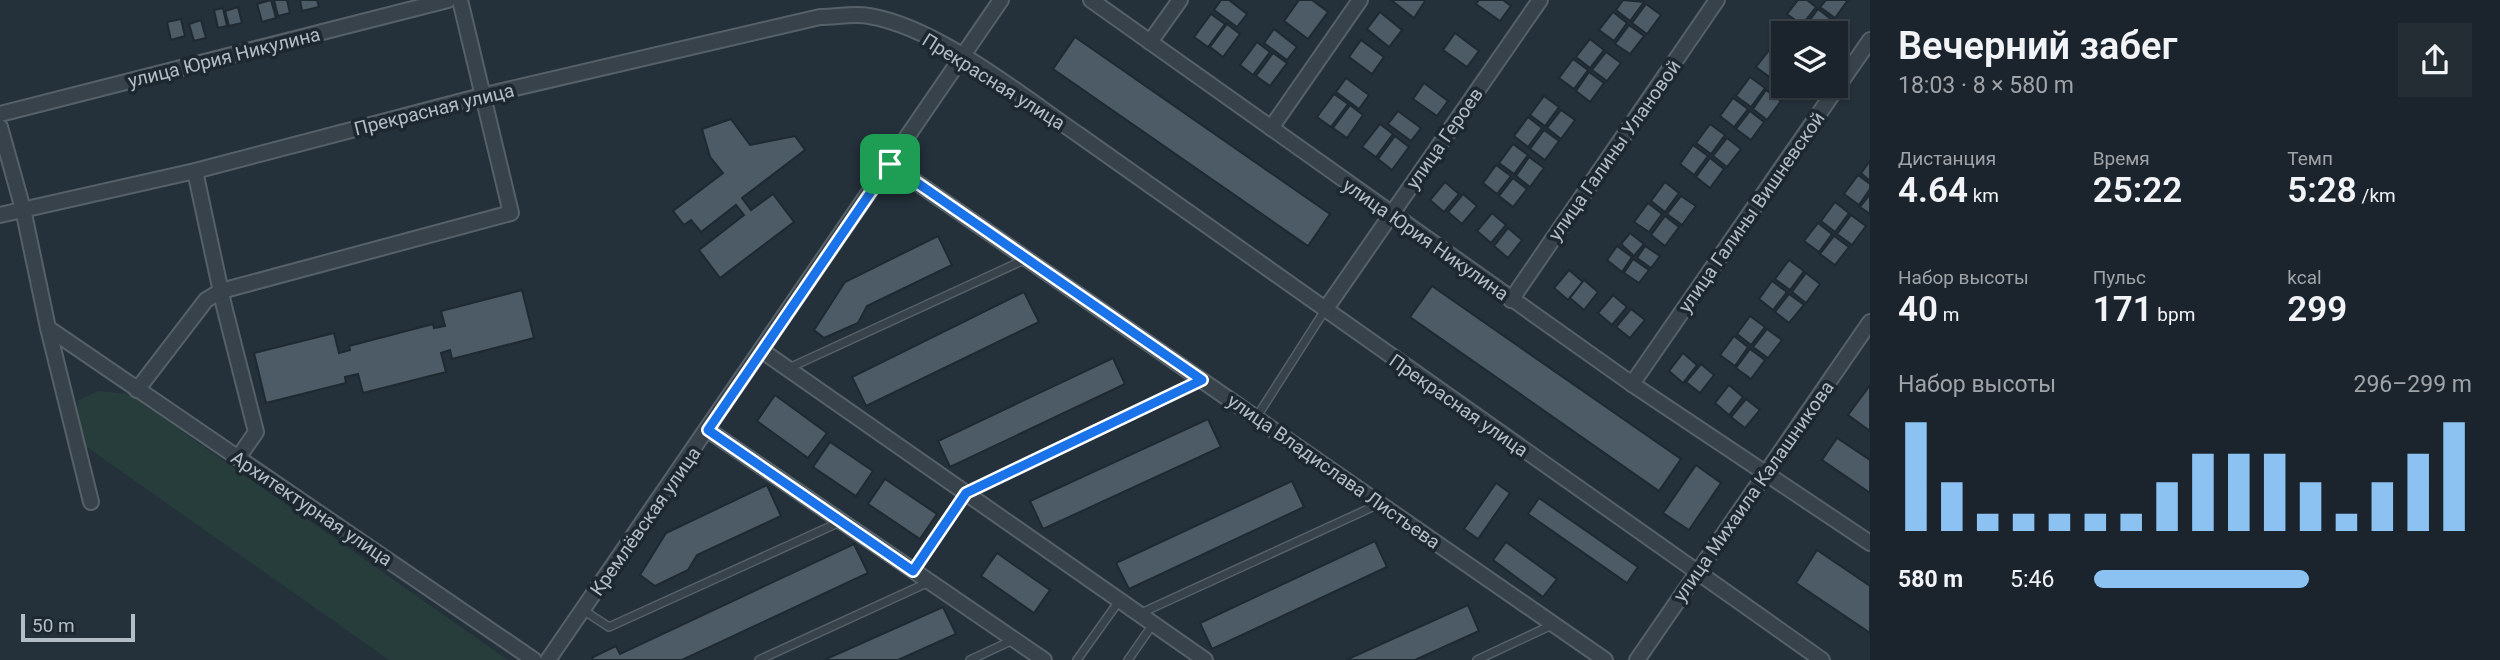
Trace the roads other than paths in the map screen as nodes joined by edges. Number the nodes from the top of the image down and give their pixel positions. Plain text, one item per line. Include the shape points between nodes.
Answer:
1 (449, 0) edge
2 (460, 0) edge
3 (1002, 0) edge
4 (1091, 0) edge
5 (1180, 0) edge
6 (1360, 0) edge
7 (1540, 0) edge
8 (1717, 0) edge
9 (1870, 40) edge
10 (1150, 43) junction
11 (962, 57) junction
12 (485, 95) junction
13 (0, 114) edge
14 (0, 127) edge
15 (1271, 128) junction
16 (890, 164) junction
17 (195, 171) junction
18 (23, 209) junction
19 (0, 215) edge
20 (1390, 215) junction
21 (1027, 259) junction
22 (221, 291) junction
23 (1511, 300) junction
24 (1325, 310) junction
25 (1870, 322) edge
26 (48, 328) junction
27 (761, 350) junction
28 (788, 369) junction
29 (1202, 380) junction
30 (1632, 384) junction
31 (137, 390) junction
32 (1256, 418) junction
33 (708, 430) junction
34 (238, 457) junction
35 (1764, 474) junction
36 (966, 493) junction
37 (90, 502) dead end
38 (1380, 503) junction
39 (841, 521) junction
40 (1870, 543) edge
41 (913, 571) junction
42 (1695, 572) junction
43 (930, 582) junction
44 (1119, 601) junction
45 (583, 610) junction
46 (1138, 615) junction
47 (1153, 624) junction
48 (1555, 624) junction
49 (1014, 640) junction
50 (534, 660) edge
51 (548, 660) edge
52 (759, 660) edge
53 (970, 660) edge
54 (1044, 660) edge
55 (1077, 660) edge
56 (1128, 660) edge
57 (1205, 660) edge
58 (1477, 660) edge
59 (1605, 660) edge
60 (1637, 660) edge
61 (1822, 660) edge

1 - 13 street, улица Юрия Никулина
2 - 12 street
3 - 11 street, Кремлёвская улица
4 - 10 street, улица Юрия Никулина
5 - 10 street
6 - 15 street
7 - 20 street, улица Героев
8 - 23 street, улица Галины Улановой
9 - 30 street, улица Галины Вишневской
10 - 15 street, улица Юрия Никулина
11 - 12 street, Прекрасная улица via 917,32 868,16 820,17
11 - 16 street, Кремлёвская улица
11 - 24 street, Прекрасная улица
12 - 17 street, Прекрасная улица
12 - 22 street via 511,213
14 - 18 street
15 - 20 street, улица Юрия Никулина
16 - 21 street, улица Владислава Листьева
16 - 27 street, Кремлёвская улица
17 - 18 street, Прекрасная улица
17 - 22 street
18 - 19 street, Прекрасная улица
18 - 26 street
20 - 23 street, улица Юрия Никулина
20 - 24 street, улица Героев
21 - 28 lane
21 - 29 street, улица Владислава Листьева
22 - 31 street via 206,300
22 - 34 street via 256,432
23 - 30 street, улица Юрия Никулина
24 - 32 lane
24 - 42 street, Прекрасная улица
25 - 35 street, улица Михаила Калашникова
26 - 31 street, Архитектурная улица
26 - 37 street
27 - 28 street
27 - 33 street, Кремлёвская улица
28 - 36 street
29 - 32 street, улица Владислава Листьева
29 - 36 lane
30 - 35 street, улица Юрия Никулина
31 - 34 street, Архитектурная улица
32 - 38 street, улица Владислава Листьева
33 - 39 street
33 - 45 street, Кремлёвская улица
34 - 50 street, Архитектурная улица
35 - 40 street, улица Юрия Никулина
35 - 42 street, улица Михаила Калашникова
36 - 41 lane
36 - 44 street
38 - 46 lane
38 - 48 street, улица Владислава Листьева
39 - 41 street
39 - 45 lane via 609,627
41 - 43 street
42 - 60 street, улица Михаила Калашникова
42 - 61 street, Прекрасная улица
43 - 49 street
43 - 52 lane
44 - 46 street
44 - 55 lane
45 - 51 street, Кремлёвская улица
46 - 47 street
47 - 56 lane
47 - 57 street
48 - 58 lane
48 - 59 street, улица Владислава Листьева
49 - 53 lane
49 - 54 street

